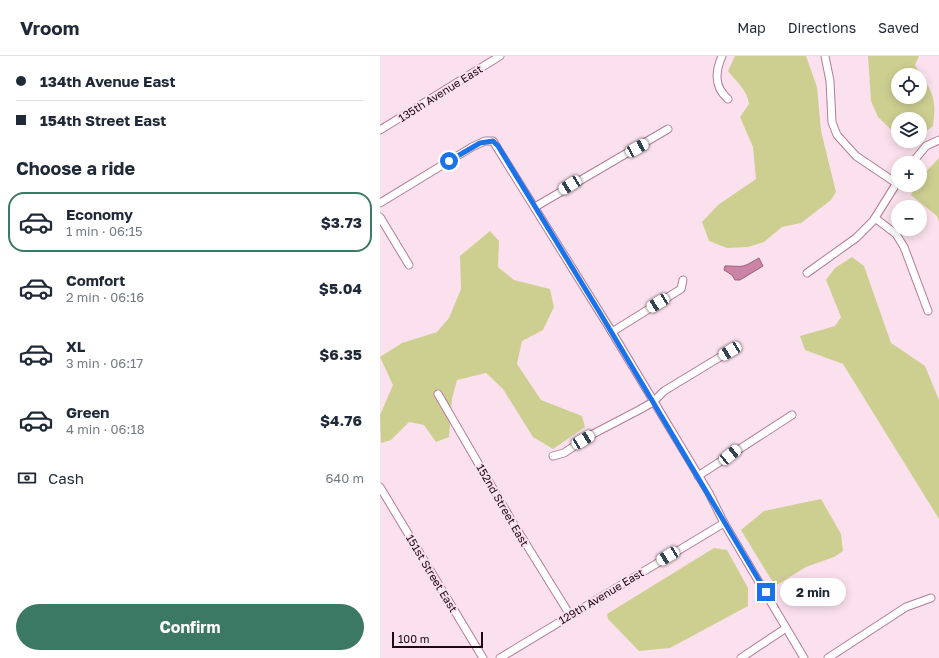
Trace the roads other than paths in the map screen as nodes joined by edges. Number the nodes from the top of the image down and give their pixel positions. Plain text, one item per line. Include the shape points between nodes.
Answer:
1 (500, 56) edge
2 (722, 56) edge
3 (825, 56) edge
4 (728, 99) dead end
5 (668, 128) dead end
6 (380, 130) edge
7 (939, 140) edge
8 (918, 156) edge
9 (891, 178) edge
10 (891, 192) edge
11 (380, 203) edge
12 (535, 207) junction
13 (380, 217) edge
14 (875, 218) junction
15 (409, 265) dead end
16 (807, 273) dead end
17 (683, 280) dead end
18 (928, 311) dead end
19 (612, 332) junction
20 (730, 351) dead end
21 (438, 394) dead end
22 (653, 402) junction
23 (792, 415) dead end
24 (553, 456) dead end
25 (698, 476) junction
26 (380, 488) edge
27 (724, 523) junction
28 (932, 598) dead end
29 (570, 615) junction
30 (786, 628) junction
31 (483, 658) edge
32 (500, 658) edge
33 (741, 658) edge
34 (804, 658) edge
35 (828, 658) edge

1 - 6 street, 135th Avenue East
2 - 4 street via 717,68 717,81 722,94
3 - 9 street via 830,81 832,122 837,135 856,156
5 - 12 street
7 - 8 street via 926,146
10 - 14 street
11 - 12 street via 472,147 485,141 493,141
12 - 19 street
13 - 15 street
14 - 16 street via 856,238
14 - 18 street via 896,234 904,247
17 - 19 street via 681,289
19 - 22 street
20 - 22 street via 664,391
21 - 29 street, 152nd Street East via 512,523
22 - 24 street via 591,434 564,453
22 - 25 street
23 - 25 street
25 - 27 street
26 - 31 street, 151st Street East
27 - 29 street, 129th Avenue East
27 - 30 street
28 - 35 street via 906,607
29 - 32 street, 129th Avenue East
30 - 33 street
30 - 34 street

